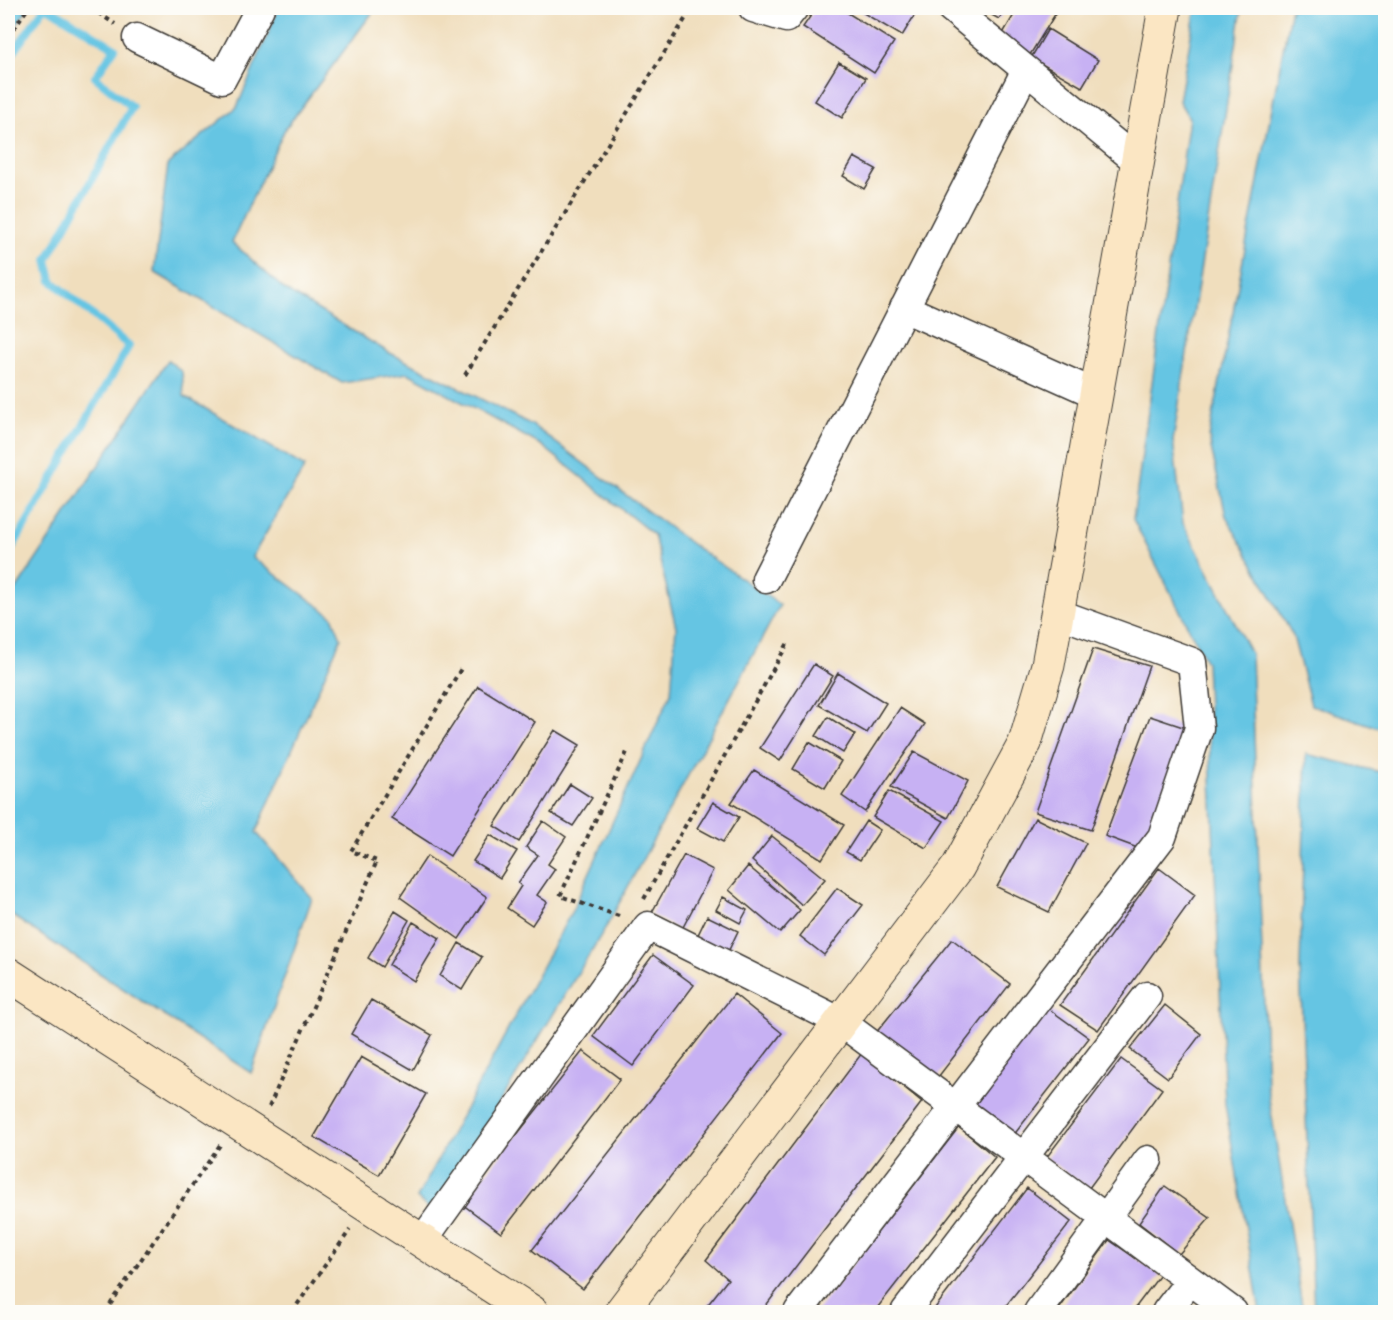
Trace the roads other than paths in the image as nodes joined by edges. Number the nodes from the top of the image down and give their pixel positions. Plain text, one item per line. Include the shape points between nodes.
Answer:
1 (260, 8) edge
2 (753, 8) edge
3 (794, 8) edge
4 (951, 8) edge
5 (1165, 8) edge
6 (137, 38) dead end
7 (1026, 70) junction
8 (1138, 162) junction
9 (904, 308) junction
10 (1096, 394) junction
11 (766, 579) dead end
12 (1058, 613) junction
13 (8, 974) edge
14 (1147, 996) dead end
15 (841, 1022) junction
16 (955, 1107) junction
17 (1023, 1158) junction
18 (1148, 1160) dead end
19 (1106, 1219) junction
20 (423, 1240) junction
21 (1189, 1282) junction
22 (532, 1312) edge
23 (621, 1312) edge
24 (798, 1312) edge
25 (905, 1312) edge
26 (1038, 1312) edge
27 (1166, 1312) edge
28 (1233, 1312) edge

1 - 6 street via 222,79
2 - 3 street via 786,18
4 - 7 street
5 - 8 street
7 - 8 street
7 - 9 street
8 - 10 street
9 - 10 street
9 - 11 street
10 - 12 street
12 - 15 street via 1048,665 1025,743 958,867
12 - 16 street via 1192,662 1199,728 1162,837
13 - 20 street
14 - 17 street
15 - 16 street
15 - 20 street via 640,924
15 - 23 street
16 - 17 street
16 - 24 street
17 - 19 street
17 - 25 street
18 - 19 street
19 - 21 street
19 - 26 street
20 - 22 street
21 - 27 street
21 - 28 street

